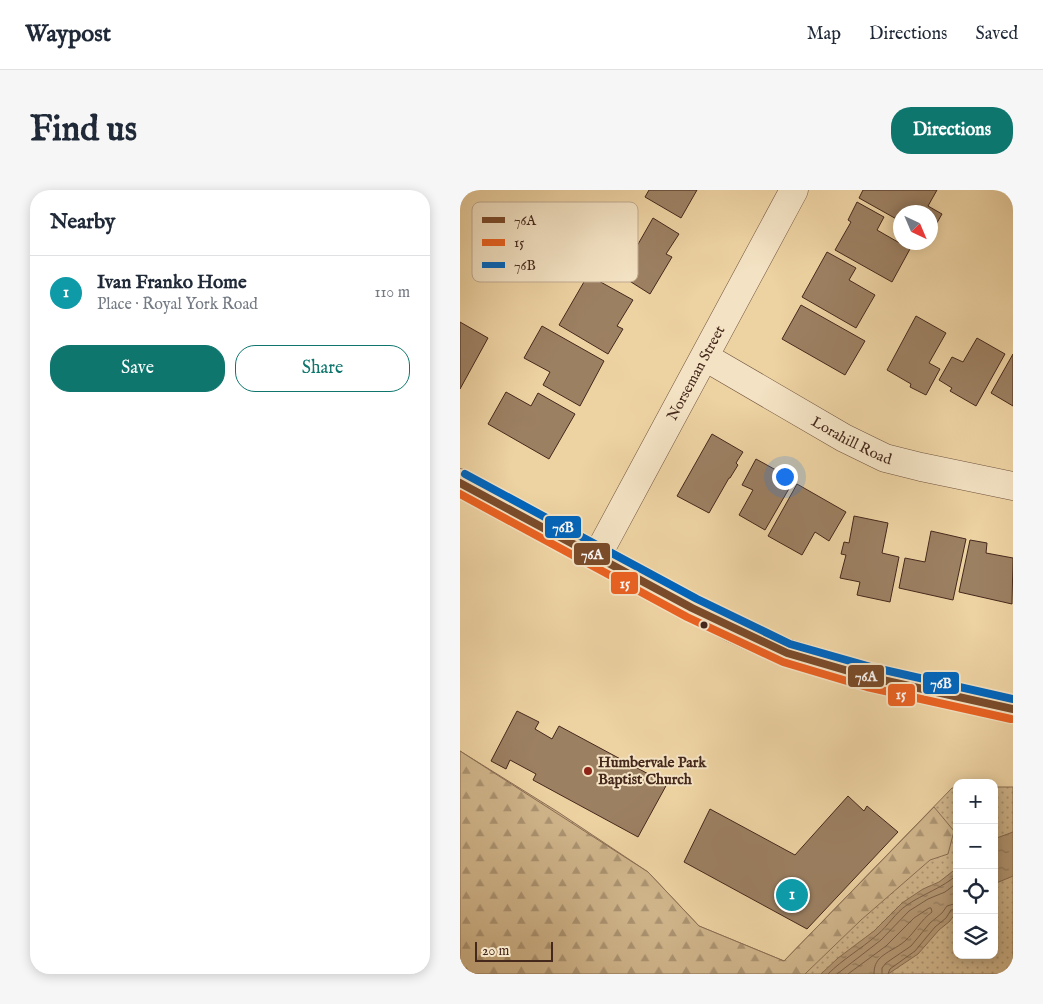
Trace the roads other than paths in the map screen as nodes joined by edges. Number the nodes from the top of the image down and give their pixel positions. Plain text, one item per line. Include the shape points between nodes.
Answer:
1 (794, 190) edge
2 (705, 357) junction
3 (460, 483) edge
4 (1013, 486) edge
5 (596, 556) junction
6 (1013, 708) edge

1 - 2 street, Norseman Street
2 - 4 street, Lorahill Road via 844,438 886,458
2 - 5 street, Norseman Street
3 - 5 street
5 - 6 street via 732,628 787,653 869,677

